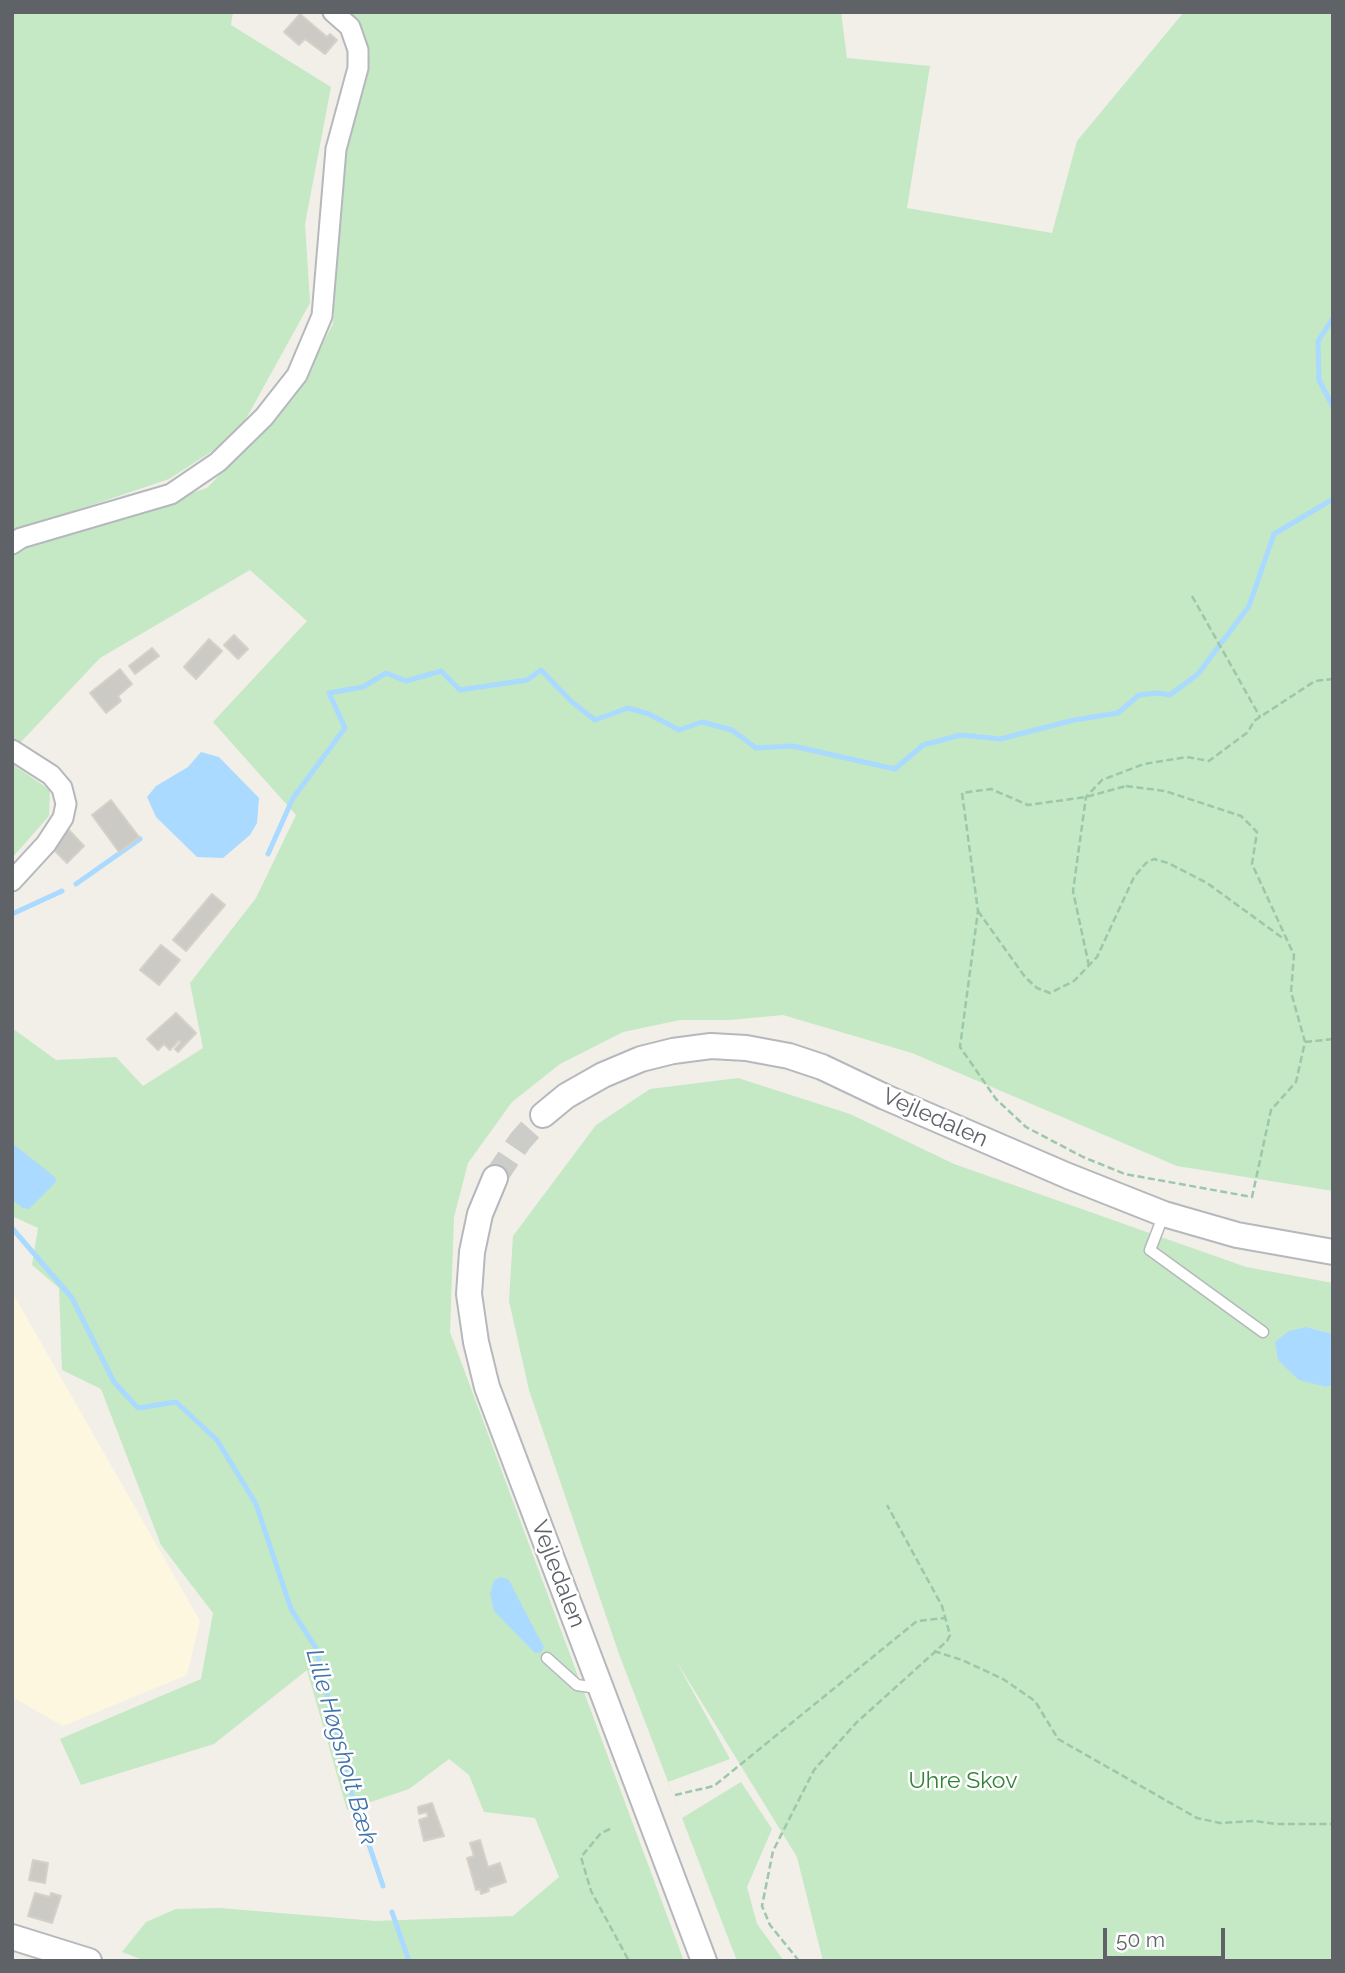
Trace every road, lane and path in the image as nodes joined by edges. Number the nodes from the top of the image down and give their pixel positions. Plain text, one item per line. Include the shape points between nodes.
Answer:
1 (333, 12) edge
2 (12, 544) edge
3 (1192, 596) dead end
4 (1333, 679) edge
5 (1260, 717) junction
6 (12, 750) edge
7 (1086, 797) junction
8 (12, 881) edge
9 (978, 911) junction
10 (1287, 941) junction
11 (1089, 966) junction
12 (1333, 1039) edge
13 (1305, 1042) junction
14 (543, 1115) tunnel mouth
15 (495, 1178) tunnel mouth
16 (1164, 1214) junction
17 (1333, 1252) edge
18 (1263, 1332) dead end
19 (887, 1505) dead end
20 (945, 1618) junction
21 (934, 1651) junction
22 (547, 1658) dead end
23 (601, 1688) junction
24 (675, 1795) dead end
25 (1333, 1824) edge
26 (610, 1829) dead end
27 (12, 1937) edge
28 (89, 1961) edge
29 (629, 1961) edge
30 (704, 1961) edge
31 (799, 1961) edge

1 - 2 street via 350,27 358,68 337,149 322,316 298,375 218,462 171,494
3 - 5 path
4 - 5 path via 1315,681
5 - 7 path via 1248,732 1209,761 1187,757 1144,764 1102,780
6 - 8 street via 51,775 62,788 66,804 46,845
7 - 9 path via 1028,805 991,789 962,793
7 - 10 path via 1126,786 1166,791 1241,816 1257,832 1252,864
7 - 11 path via 1073,891
9 - 11 path via 1037,988 1050,993 1062,989
9 - 13 path via 960,1047 996,1100 1026,1127 1125,1174 1252,1197 1271,1110 1296,1082
10 - 11 path via 1206,883 1154,859 1134,877
10 - 13 path via 1294,955 1291,992
12 - 13 path
14 - 16 street, Vejledalen via 575,1091 641,1059 711,1046 746,1048 822,1067
15 - 23 street, Vejledalen via 480,1214 472,1252 470,1294 476,1342 487,1387
16 - 17 street, Vejledalen via 1237,1235
16 - 18 lane via 1150,1250
19 - 20 path
20 - 21 path via 950,1635
20 - 24 path via 917,1621 714,1786
21 - 25 path via 1003,1679 1035,1701 1058,1738 1197,1818 1220,1823
21 - 31 path via 856,1723 814,1770 772,1851 762,1906 770,1925
22 - 23 lane via 577,1685
23 - 30 street, Vejledalen
26 - 29 path via 581,1857 591,1891
27 - 28 street

